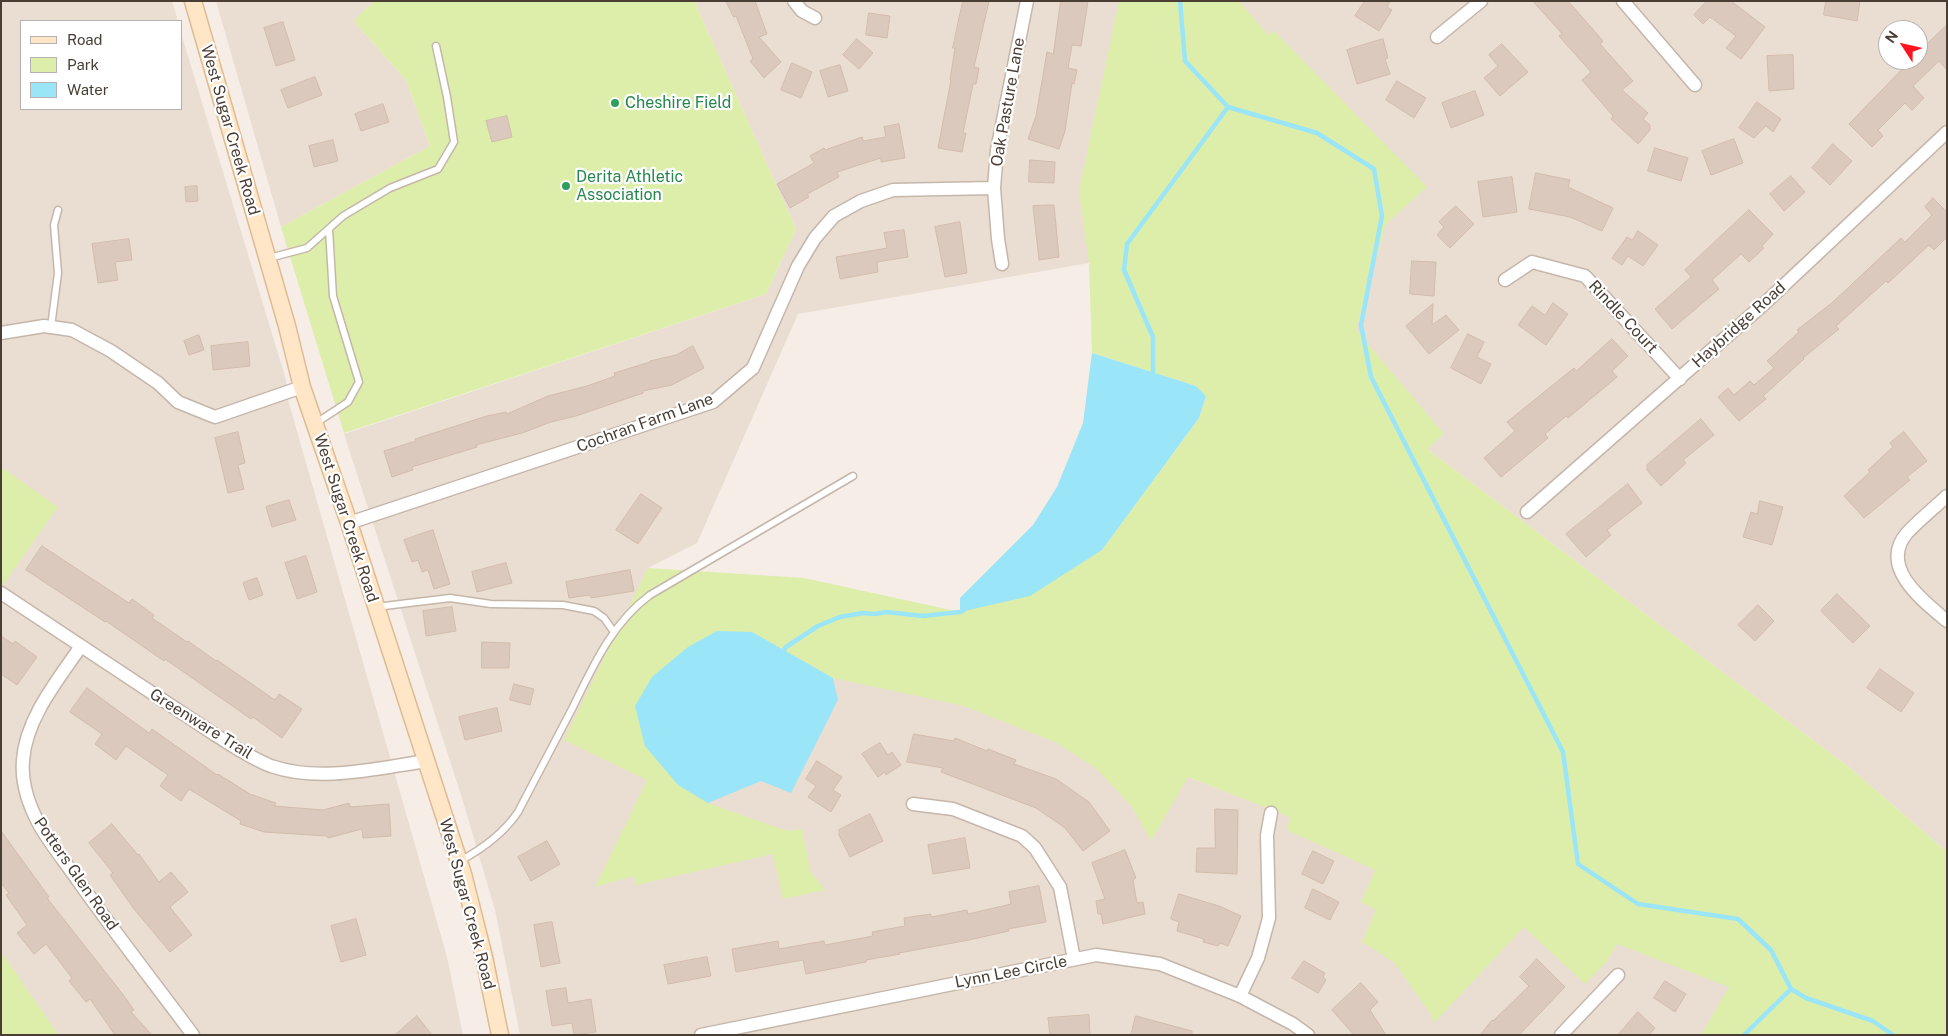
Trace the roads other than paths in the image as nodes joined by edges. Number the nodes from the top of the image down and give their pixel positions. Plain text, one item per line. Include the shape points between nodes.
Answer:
1 (193, 1) edge
2 (794, 1) edge
3 (1027, 1) edge
4 (1481, 1) edge
5 (1623, 1) edge
6 (815, 18) dead end
7 (1437, 37) dead end
8 (436, 46) dead end
9 (1695, 85) dead end
10 (1947, 132) edge
11 (994, 188) junction
12 (58, 210) dead end
13 (329, 229) junction
14 (267, 259) junction
15 (1002, 264) dead end
16 (1505, 280) dead end
17 (51, 327) junction
18 (1, 333) edge
19 (1680, 379) junction
20 (302, 387) junction
21 (315, 424) junction
22 (853, 476) dead end
23 (1947, 496) edge
24 (1527, 512) dead end
25 (349, 523) junction
26 (1, 593) edge
27 (375, 607) junction
28 (1947, 621) edge
29 (614, 632) junction
30 (81, 646) junction
31 (427, 761) junction
32 (913, 804) dead end
33 (1272, 813) dead end
34 (459, 862) junction
35 (1074, 959) junction
36 (1618, 975) dead end
37 (1240, 996) junction
38 (193, 1035) edge
39 (500, 1035) edge
40 (701, 1035) edge
41 (1308, 1035) edge
42 (1561, 1035) edge

1 - 14 main road, West Sugar Creek Road
2 - 6 street via 802,11
3 - 11 street, Oak Pasture Lane via 996,150
4 - 7 street
5 - 9 street
8 - 13 lane via 454,142 438,169 390,188 343,216
10 - 19 street, Haybridge Road
11 - 15 street, Oak Pasture Lane
11 - 25 street, Cochran Farm Lane via 893,190 860,201 834,216 815,238 798,266 753,368 713,402
12 - 17 lane via 54,225 58,272
13 - 14 lane via 307,248
13 - 21 lane via 334,296 359,382 348,402
14 - 20 main road, West Sugar Creek Road
16 - 19 street, Rindle Court via 1532,262 1585,276
17 - 18 street
17 - 20 street via 72,330 111,351 158,383 178,402 215,416
19 - 24 street, Haybridge Road
20 - 21 main road, West Sugar Creek Road
21 - 25 main road, West Sugar Creek Road
22 - 29 lane via 650,595 636,605
23 - 28 street via 1906,534 1898,556 1904,579
25 - 27 main road, West Sugar Creek Road
26 - 30 street, Greenware Trail
27 - 29 lane via 450,598 491,604 563,605 594,611
27 - 31 main road, West Sugar Creek Road
29 - 34 lane via 512,822 480,850
30 - 31 street, Greenware Trail via 248,756 271,766 300,772 330,773
30 - 38 street, Potters Glen Road via 41,706 30,731 23,759 24,783 40,826
31 - 34 main road, West Sugar Creek Road
32 - 35 street via 953,809 1022,836 1035,848 1060,887
33 - 37 street via 1267,835 1269,918 1258,958
34 - 39 main road, West Sugar Creek Road
35 - 37 street, Lynn Lee Circle via 1096,955 1160,964
35 - 40 street, Lynn Lee Circle
36 - 42 street
37 - 41 street, Lynn Lee Circle

